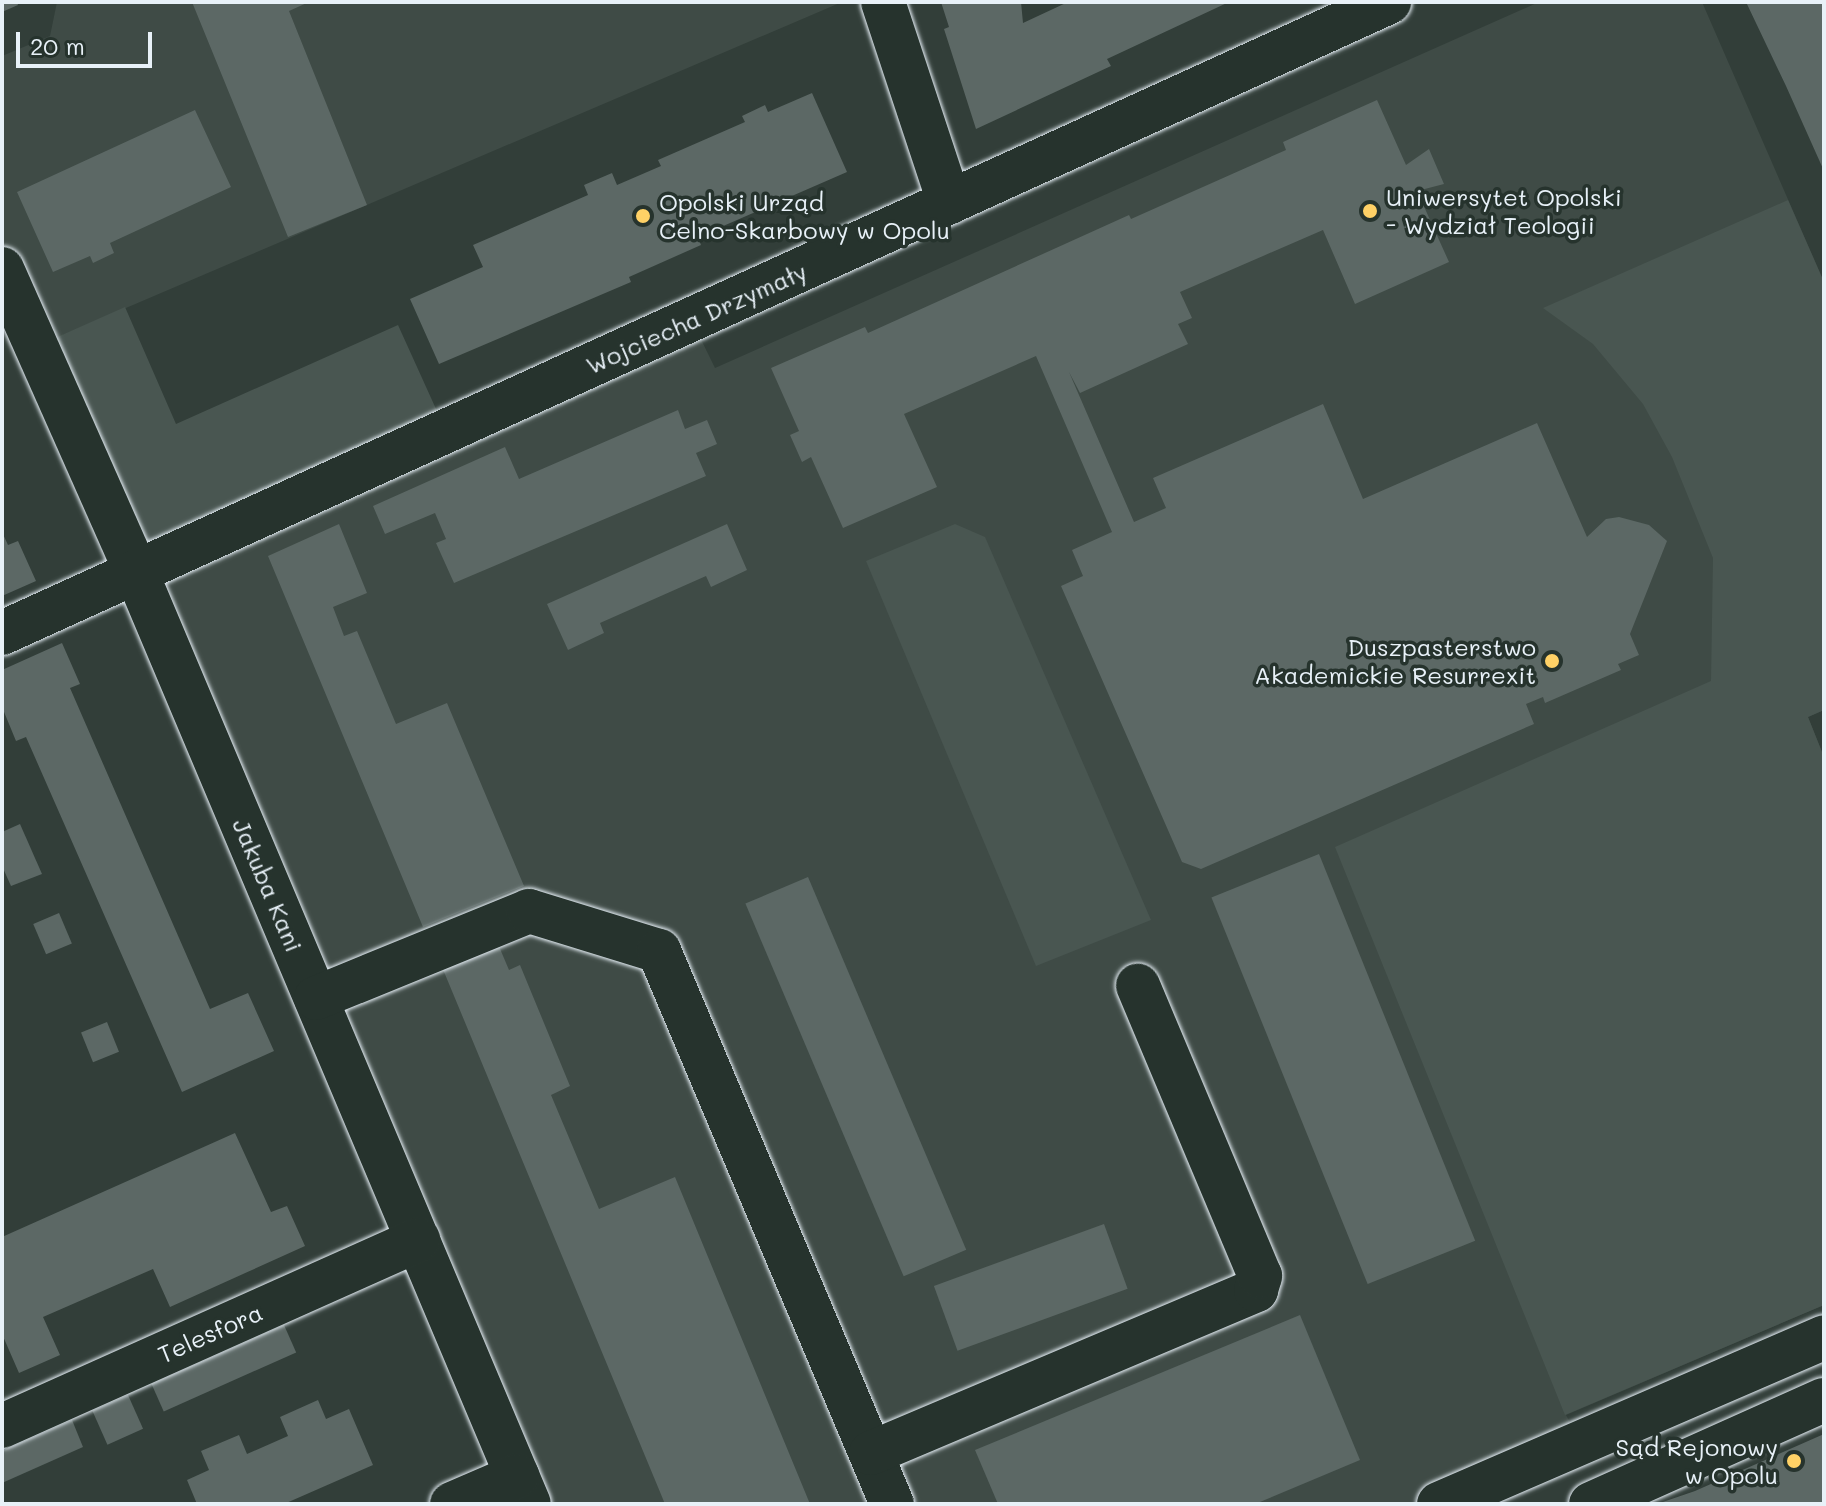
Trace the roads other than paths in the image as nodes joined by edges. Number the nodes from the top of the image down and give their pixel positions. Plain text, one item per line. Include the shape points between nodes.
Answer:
1 (883, 2) edge
2 (1389, 2) edge
3 (949, 202) junction
4 (2, 269) edge
5 (136, 572) junction
6 (2, 633) edge
7 (1138, 986) dead end
8 (316, 998) junction
9 (418, 1240) junction
10 (1824, 1337) edge
11 (1824, 1400) edge
12 (2, 1426) edge
13 (871, 1453) junction
14 (523, 1490) edge
15 (452, 1504) edge
16 (892, 1504) edge
17 (1439, 1504) edge
18 (1591, 1504) edge

1 - 3 street
2 - 3 street, Wojciecha Drzymały
3 - 5 street, Wojciecha Drzymały
4 - 5 street, Jakuba Kani
5 - 6 street, Wojciecha Drzymały
5 - 8 street, Jakuba Kani
7 - 13 street via 1260,1276 1256,1290
8 - 9 street, Jakuba Kani
8 - 13 street via 529,911 659,951
9 - 12 street, Telesfora
9 - 14 street, Jakuba Kani
10 - 17 street
11 - 18 street
13 - 16 street
14 - 15 street

